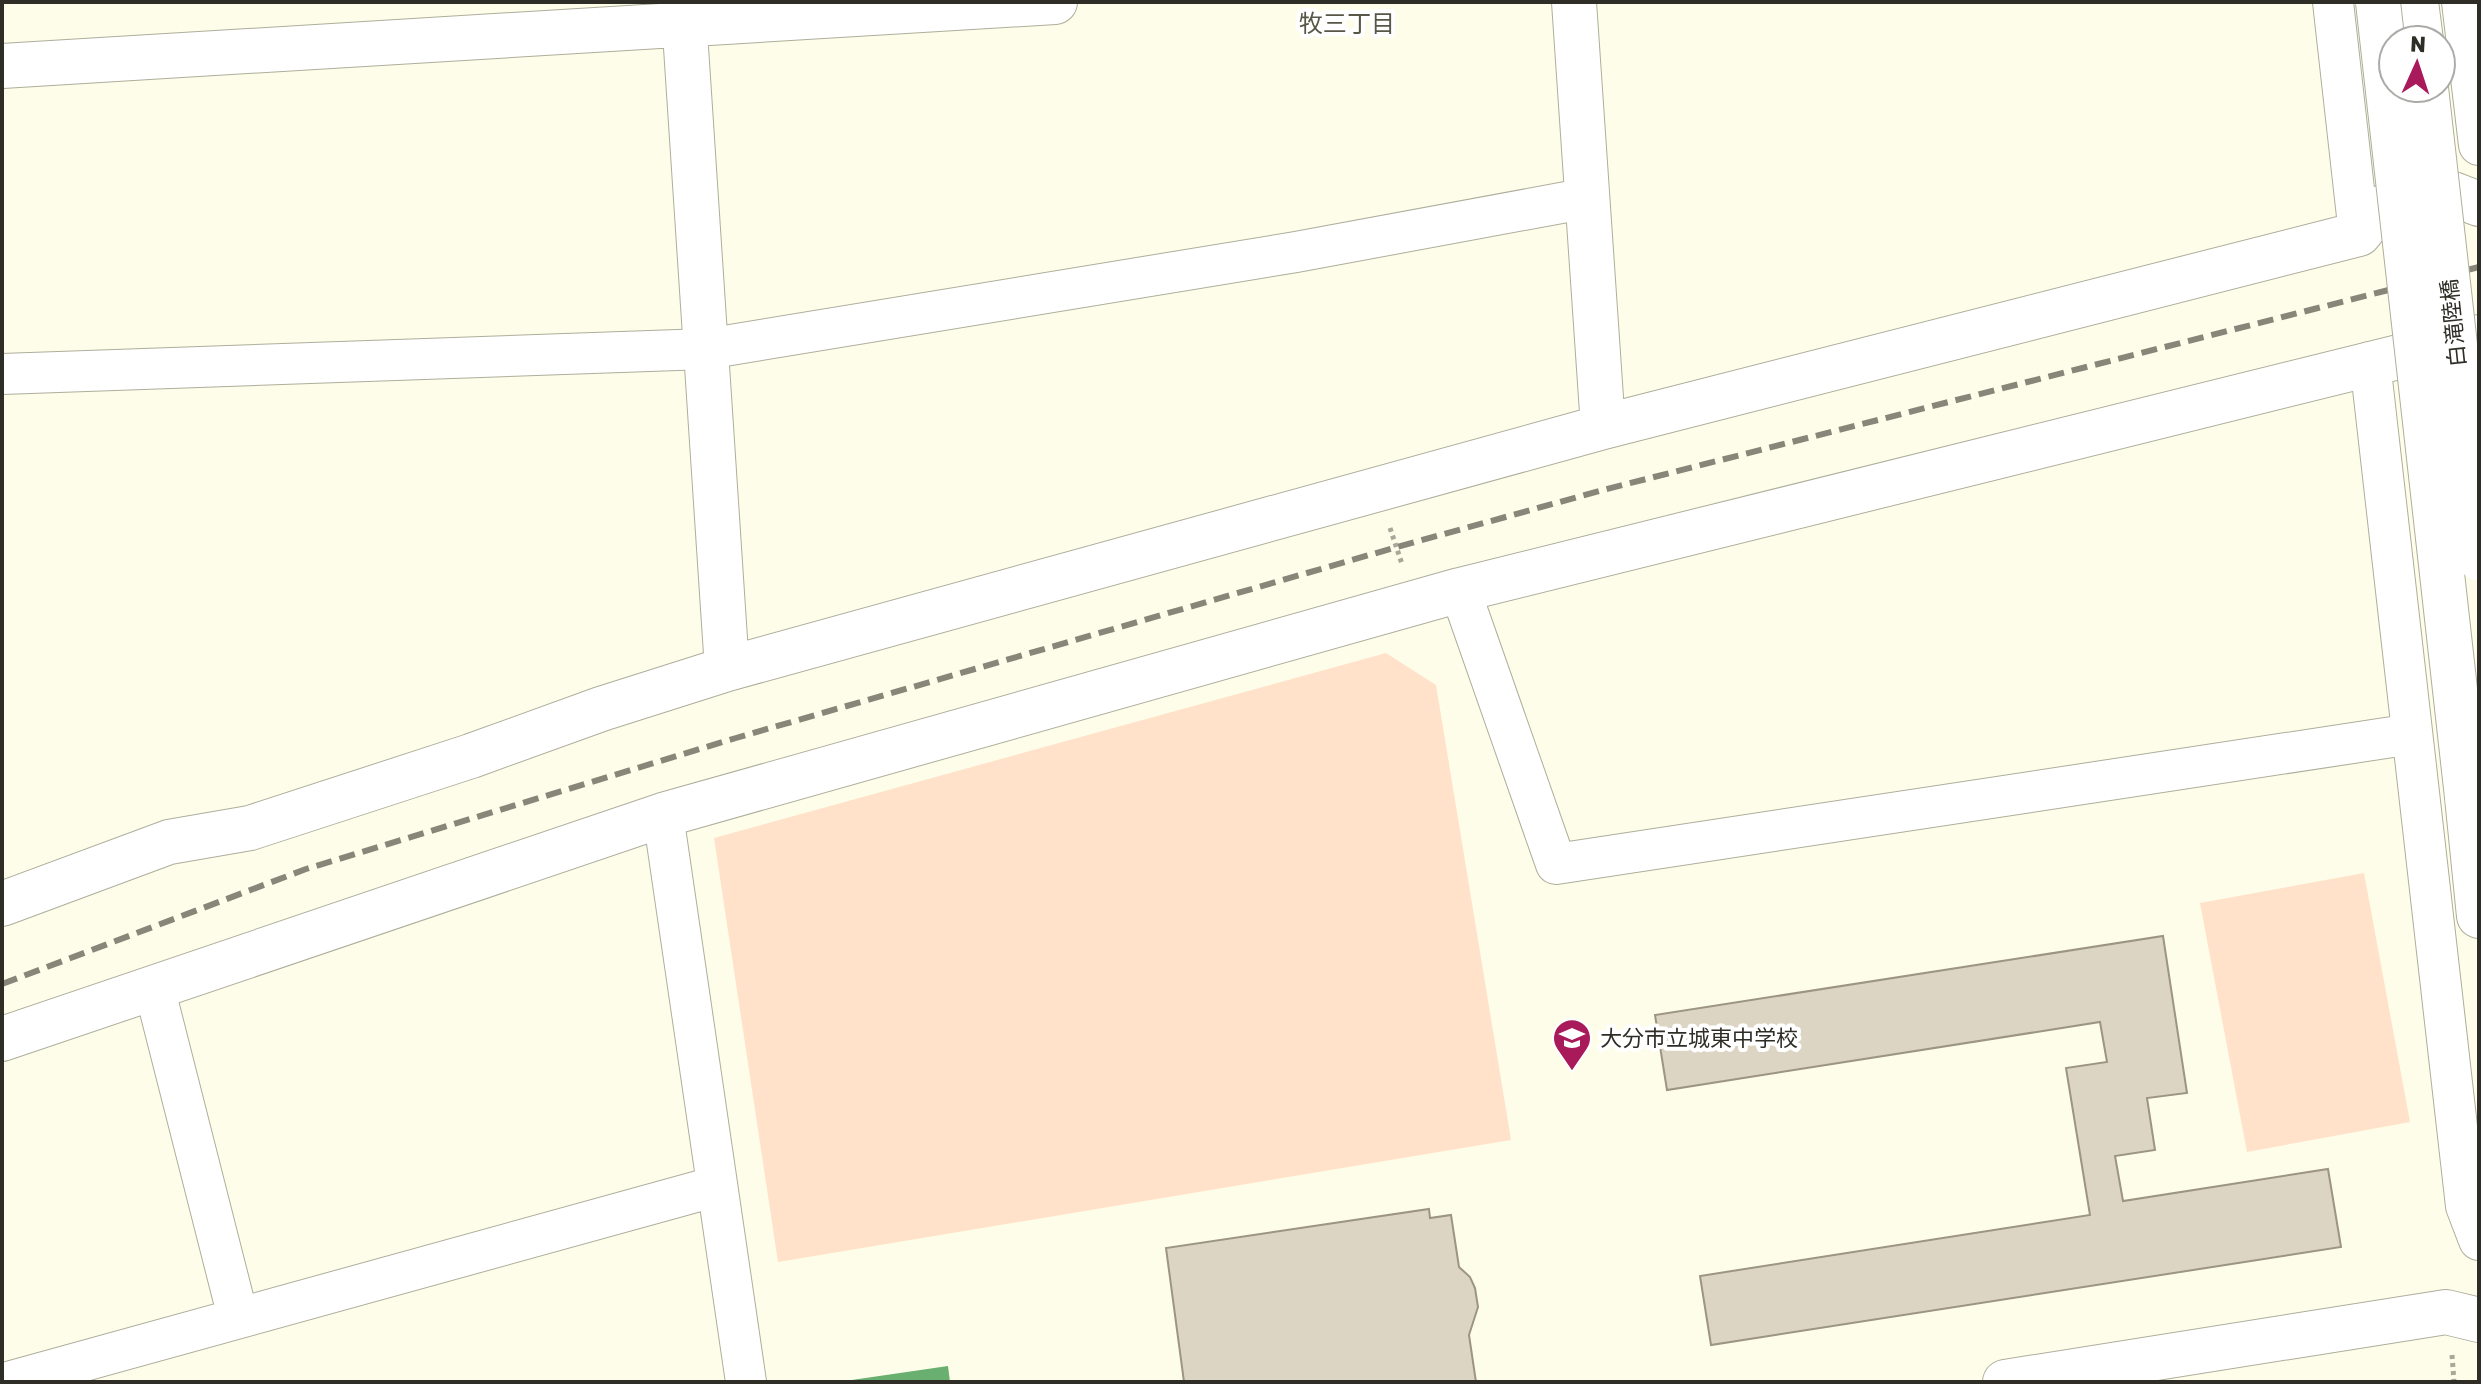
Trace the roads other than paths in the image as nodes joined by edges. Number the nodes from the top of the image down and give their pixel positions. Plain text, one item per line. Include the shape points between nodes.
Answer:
1 (1055, 2) edge
2 (1574, 2) edge
3 (2333, 2) edge
4 (2378, 2) edge
5 (2416, 2) edge
6 (2462, 2) edge
7 (684, 13) edge
8 (2419, 24) edge
9 (2, 66) edge
10 (2428, 104) edge
11 (2479, 145) edge
12 (1588, 198) junction
13 (2479, 204) edge
14 (2359, 234) junction
15 (2479, 337) edge
16 (706, 349) junction
17 (2370, 362) junction
18 (2, 374) edge
19 (1603, 427) junction
20 (2479, 558) edge
21 (1460, 590) junction
22 (727, 669) junction
23 (2412, 734) junction
24 (663, 815) junction
25 (2, 904) edge
26 (2479, 916) edge
27 (154, 987) junction
28 (2, 1039) edge
29 (717, 1186) junction
30 (2479, 1240) edge
31 (238, 1317) junction
32 (2465, 1333) edge
33 (8, 1382) edge
34 (746, 1382) edge
35 (2005, 1382) edge

1 - 7 street
2 - 12 street
3 - 14 street
4 - 26 street, bridge
5 - 8 street
6 - 11 street
7 - 9 street
7 - 16 street
10 - 20 street, 白滝陸橋, bridge
12 - 16 street
12 - 19 street
13 - 14 street via 2453,194 2380,208
14 - 19 street
15 - 17 street
16 - 18 street
16 - 22 street
17 - 21 street
17 - 23 street
19 - 22 street
21 - 23 street via 1556,864
21 - 24 street
22 - 25 street via 250,828 169,842
23 - 30 street via 2466,1206
24 - 27 street
24 - 29 street
27 - 28 street
27 - 31 street
29 - 31 street
29 - 34 street
31 - 33 street
32 - 35 street via 2446,1312

